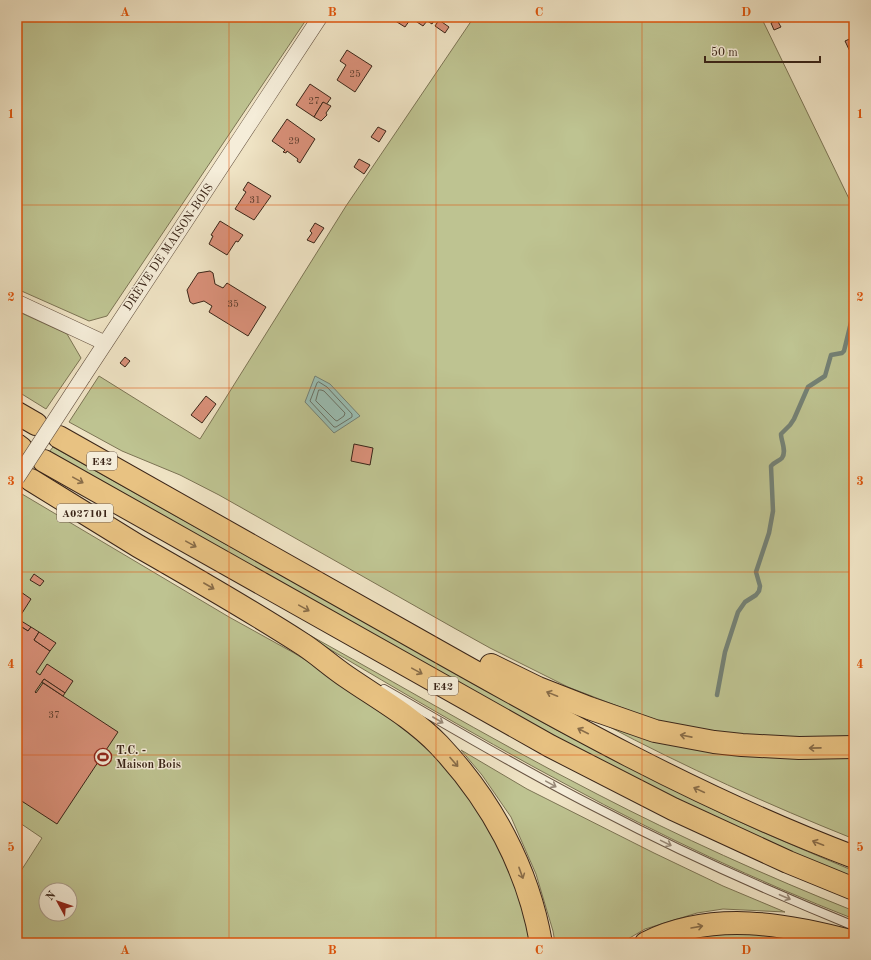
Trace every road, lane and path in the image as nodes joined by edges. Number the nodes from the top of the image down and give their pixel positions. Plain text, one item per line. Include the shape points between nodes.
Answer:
1 (320, 17) edge
2 (17, 302) edge
3 (105, 343) junction
4 (17, 413) edge
5 (36, 424) dead end
6 (59, 437) dead end
7 (44, 460) dead end
8 (24, 479) edge
9 (145, 485) junction
10 (306, 646) junction
11 (360, 676) dead end
12 (374, 683) dead end
13 (854, 747) edge
14 (854, 857) edge
15 (854, 889) edge
16 (854, 926) edge
17 (854, 942) edge
18 (541, 943) edge
19 (646, 943) edge

1 - 3 street, DRÈVE DE MAISON-BOIS
2 - 3 street
3 - 8 street, DRÈVE DE MAISON-BOIS, bridge
4 - 5 highway
6 - 9 highway, E42
7 -> 15 highway, E42 via 550,746 680,812 788,862
8 -> 10 highway, A027101
13 -> 9 highway via 771,747 714,742 655,731 589,708 538,688 479,660 224,515
14 -> 9 highway, E42 via 800,837 686,784 561,720
10 - 11 lane
10 -> 18 highway via 407,716 438,744 466,776 511,847 532,905
12 -> 16 lane via 522,768 671,846
19 -> 17 highway via 679,931 732,922 791,927

